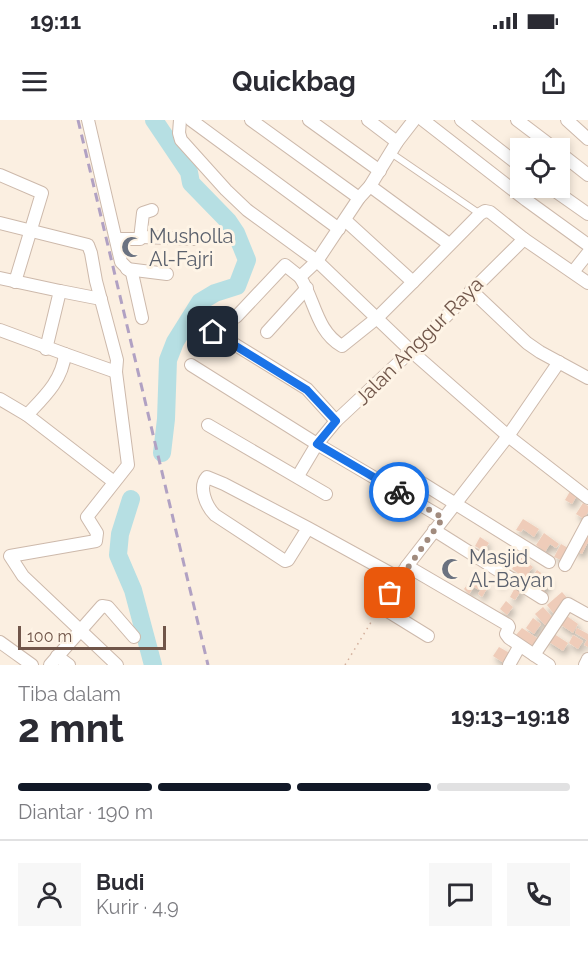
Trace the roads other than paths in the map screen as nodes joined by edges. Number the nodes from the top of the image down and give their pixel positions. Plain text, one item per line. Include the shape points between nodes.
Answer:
1 (88, 120) edge
2 (180, 120) edge
3 (191, 120) edge
4 (251, 120) edge
5 (309, 120) edge
6 (368, 120) edge
7 (414, 120) edge
8 (423, 120) edge
9 (461, 120) edge
10 (517, 120) edge
11 (567, 120) edge
12 (541, 138) edge
13 (588, 139) edge
14 (394, 147) junction
15 (510, 158) edge
16 (570, 161) edge
17 (380, 171) junction
18 (588, 175) edge
19 (0, 176) edge
20 (370, 186) junction
21 (359, 198) junction
22 (565, 198) edge
23 (152, 210) dead end
24 (480, 214) junction
25 (588, 214) edge
26 (0, 223) edge
27 (342, 224) junction
28 (31, 232) junction
29 (142, 237) junction
30 (196, 238) dead end
31 (116, 239) junction
32 (524, 239) junction
33 (449, 244) junction
34 (588, 245) edge
35 (588, 253) edge
36 (317, 261) junction
37 (127, 269) junction
38 (573, 272) junction
39 (167, 274) dead end
40 (300, 277) junction
41 (0, 278) edge
42 (15, 282) junction
43 (412, 282) junction
44 (588, 283) edge
45 (307, 288) junction
46 (471, 290) junction
47 (60, 291) junction
48 (101, 299) junction
49 (236, 317) dead end
50 (142, 318) dead end
51 (376, 318) junction
52 (0, 330) edge
53 (213, 332) dead end
54 (267, 332) dead end
55 (46, 349) junction
56 (411, 351) junction
57 (65, 354) junction
58 (559, 362) junction
59 (191, 365) dead end
60 (116, 372) junction
61 (588, 378) edge
62 (0, 399) edge
63 (27, 415) junction
64 (336, 421) junction
65 (208, 425) dead end
66 (508, 436) junction
67 (317, 444) junction
68 (406, 473) dead end
69 (298, 476) junction
70 (114, 482) junction
71 (326, 494) dead end
72 (588, 498) edge
73 (455, 504) junction
74 (443, 518) junction
75 (588, 522) edge
76 (308, 528) junction
77 (434, 530) junction
78 (5, 557) edge
79 (549, 562) dead end
80 (565, 565) dead end
81 (407, 566) junction
82 (399, 578) junction
83 (542, 598) dead end
84 (588, 615) edge
85 (80, 631) junction
86 (428, 636) dead end
87 (134, 637) dead end
88 (0, 642) edge
89 (519, 647) junction
90 (534, 655) junction
91 (588, 659) edge
92 (54, 661) edge
93 (32, 665) edge
94 (69, 665) edge
95 (117, 665) edge
96 (509, 665) edge
97 (549, 665) edge
98 (585, 665) edge

1 - 31 street
2 - 36 street via 181,140 226,190
3 - 27 street
4 - 21 street
5 - 17 street
6 - 14 street
7 - 14 street
8 - 34 street
9 - 15 street
10 - 12 street
11 - 13 street
14 - 17 street
14 - 24 lane
16 - 18 street
17 - 20 street
19 - 28 street via 42,194
20 - 21 street
20 - 33 street
21 - 27 street
22 - 25 street
23 - 29 street via 143,214
24 - 32 street via 485,211 496,216
24 - 33 street
26 - 28 street
27 - 36 street
27 - 43 street
28 - 42 street
28 - 48 street via 88,245
29 - 30 street
29 - 31 street
31 - 37 street via 121,262
32 - 38 street
32 - 46 street, Jalan Anggur Raya
33 - 43 street
35 - 38 street
36 - 40 street
36 - 51 street
37 - 39 street
37 - 50 street via 132,273
38 - 44 street
40 - 45 street
40 - 49 street via 285,265
41 - 42 street
42 - 47 street
43 - 51 street
45 - 51 street via 326,333 342,346
45 - 54 street
46 - 56 street, Jalan Anggur Raya
46 - 58 street via 518,336
47 - 48 street
47 - 55 street
48 - 60 street via 117,360
51 - 56 street
52 - 55 street
53 - 64 street via 307,390
55 - 57 street
56 - 64 street, Jalan Anggur Raya
56 - 66 street
57 - 60 street
57 - 63 street via 57,381
58 - 61 street
58 - 66 street
59 - 67 street
60 - 70 street via 129,461
62 - 63 street
63 - 70 street
64 - 67 street, Jalan Anggur Raya
65 - 69 street
66 - 72 street
66 - 73 street
67 - 69 street, Jalan Anggur Raya
67 - 74 street
68 - 73 street
69 - 71 street
70 - 78 street via 87,517 97,533 96,541
73 - 74 street
73 - 79 street
74 - 77 street
75 - 80 street
76 - 76 street via 211,477 204,479 207,505 214,515 285,561
76 - 82 street
77 - 81 street
77 - 83 street
78 - 85 street
81 - 82 street
81 - 89 street via 508,625 507,636
82 - 86 street via 380,609
84 - 90 street via 568,604
85 - 87 street via 105,605
85 - 92 street
85 - 95 street
88 - 93 street
89 - 90 street
89 - 96 street
90 - 97 street
91 - 98 street
92 - 94 street

